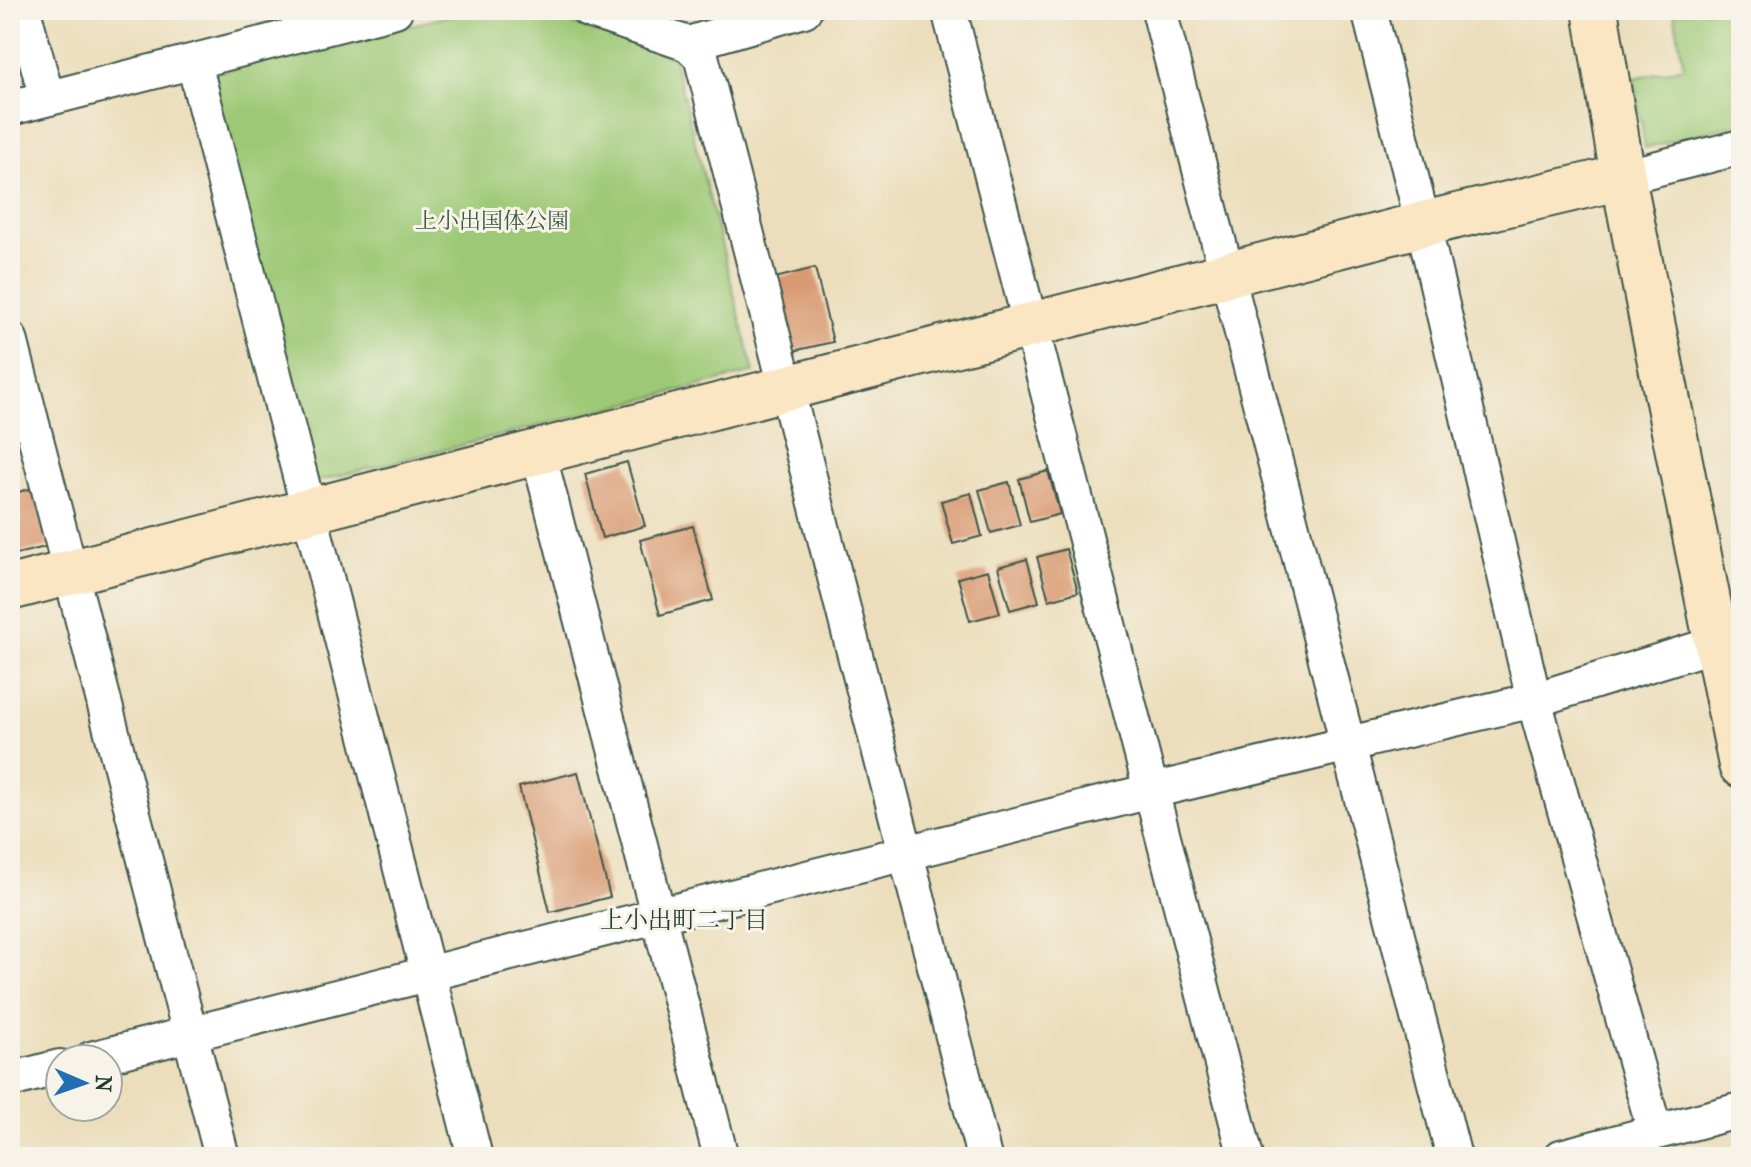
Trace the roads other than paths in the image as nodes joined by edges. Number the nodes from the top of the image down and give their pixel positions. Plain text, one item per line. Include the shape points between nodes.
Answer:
1 (23, 10) edge
2 (395, 10) edge
3 (588, 10) edge
4 (804, 10) edge
5 (949, 10) edge
6 (1159, 10) edge
7 (1369, 10) edge
8 (1595, 10) edge
9 (688, 44) junction
10 (194, 63) junction
11 (47, 98) junction
12 (10, 108) edge
13 (1741, 147) edge
14 (1623, 177) junction
15 (1423, 224) junction
16 (1226, 276) junction
17 (1031, 327) junction
18 (10, 339) edge
19 (784, 389) junction
20 (538, 452) junction
21 (310, 511) junction
22 (69, 572) junction
23 (10, 588) edge
24 (1729, 639) edge
25 (1534, 700) junction
26 (1346, 745) junction
27 (1741, 765) edge
28 (1151, 791) junction
29 (904, 853) junction
30 (659, 914) junction
31 (427, 972) junction
32 (190, 1034) junction
33 (124, 1051) edge
34 (44, 1071) edge
35 (10, 1080) edge
36 (1741, 1110) edge
37 (1655, 1132) junction
38 (222, 1157) edge
39 (475, 1157) edge
40 (721, 1157) edge
41 (984, 1157) edge
42 (1246, 1157) edge
43 (1454, 1157) edge
44 (1561, 1157) edge

1 - 11 street
2 - 10 street
3 - 9 street
4 - 9 street
5 - 17 street
6 - 16 street
7 - 15 street
8 - 14 street
9 - 19 street via 701,56
10 - 11 street
10 - 21 street
11 - 12 street
13 - 14 street
14 - 15 street
14 - 24 street
15 - 16 street
15 - 25 street
16 - 17 street
16 - 26 street
17 - 19 street
17 - 28 street
18 - 22 street
19 - 20 street
19 - 29 street
20 - 21 street
20 - 30 street
21 - 22 street
21 - 31 street
22 - 23 street
22 - 32 street
24 - 25 street
24 - 27 street
25 - 26 street
25 - 37 street
26 - 28 street
26 - 43 street
28 - 29 street
28 - 42 street
29 - 30 street
29 - 41 street
30 - 31 street
30 - 40 street
31 - 32 street
31 - 39 street
32 - 33 street
32 - 38 street
34 - 35 street
36 - 37 street
37 - 44 street

